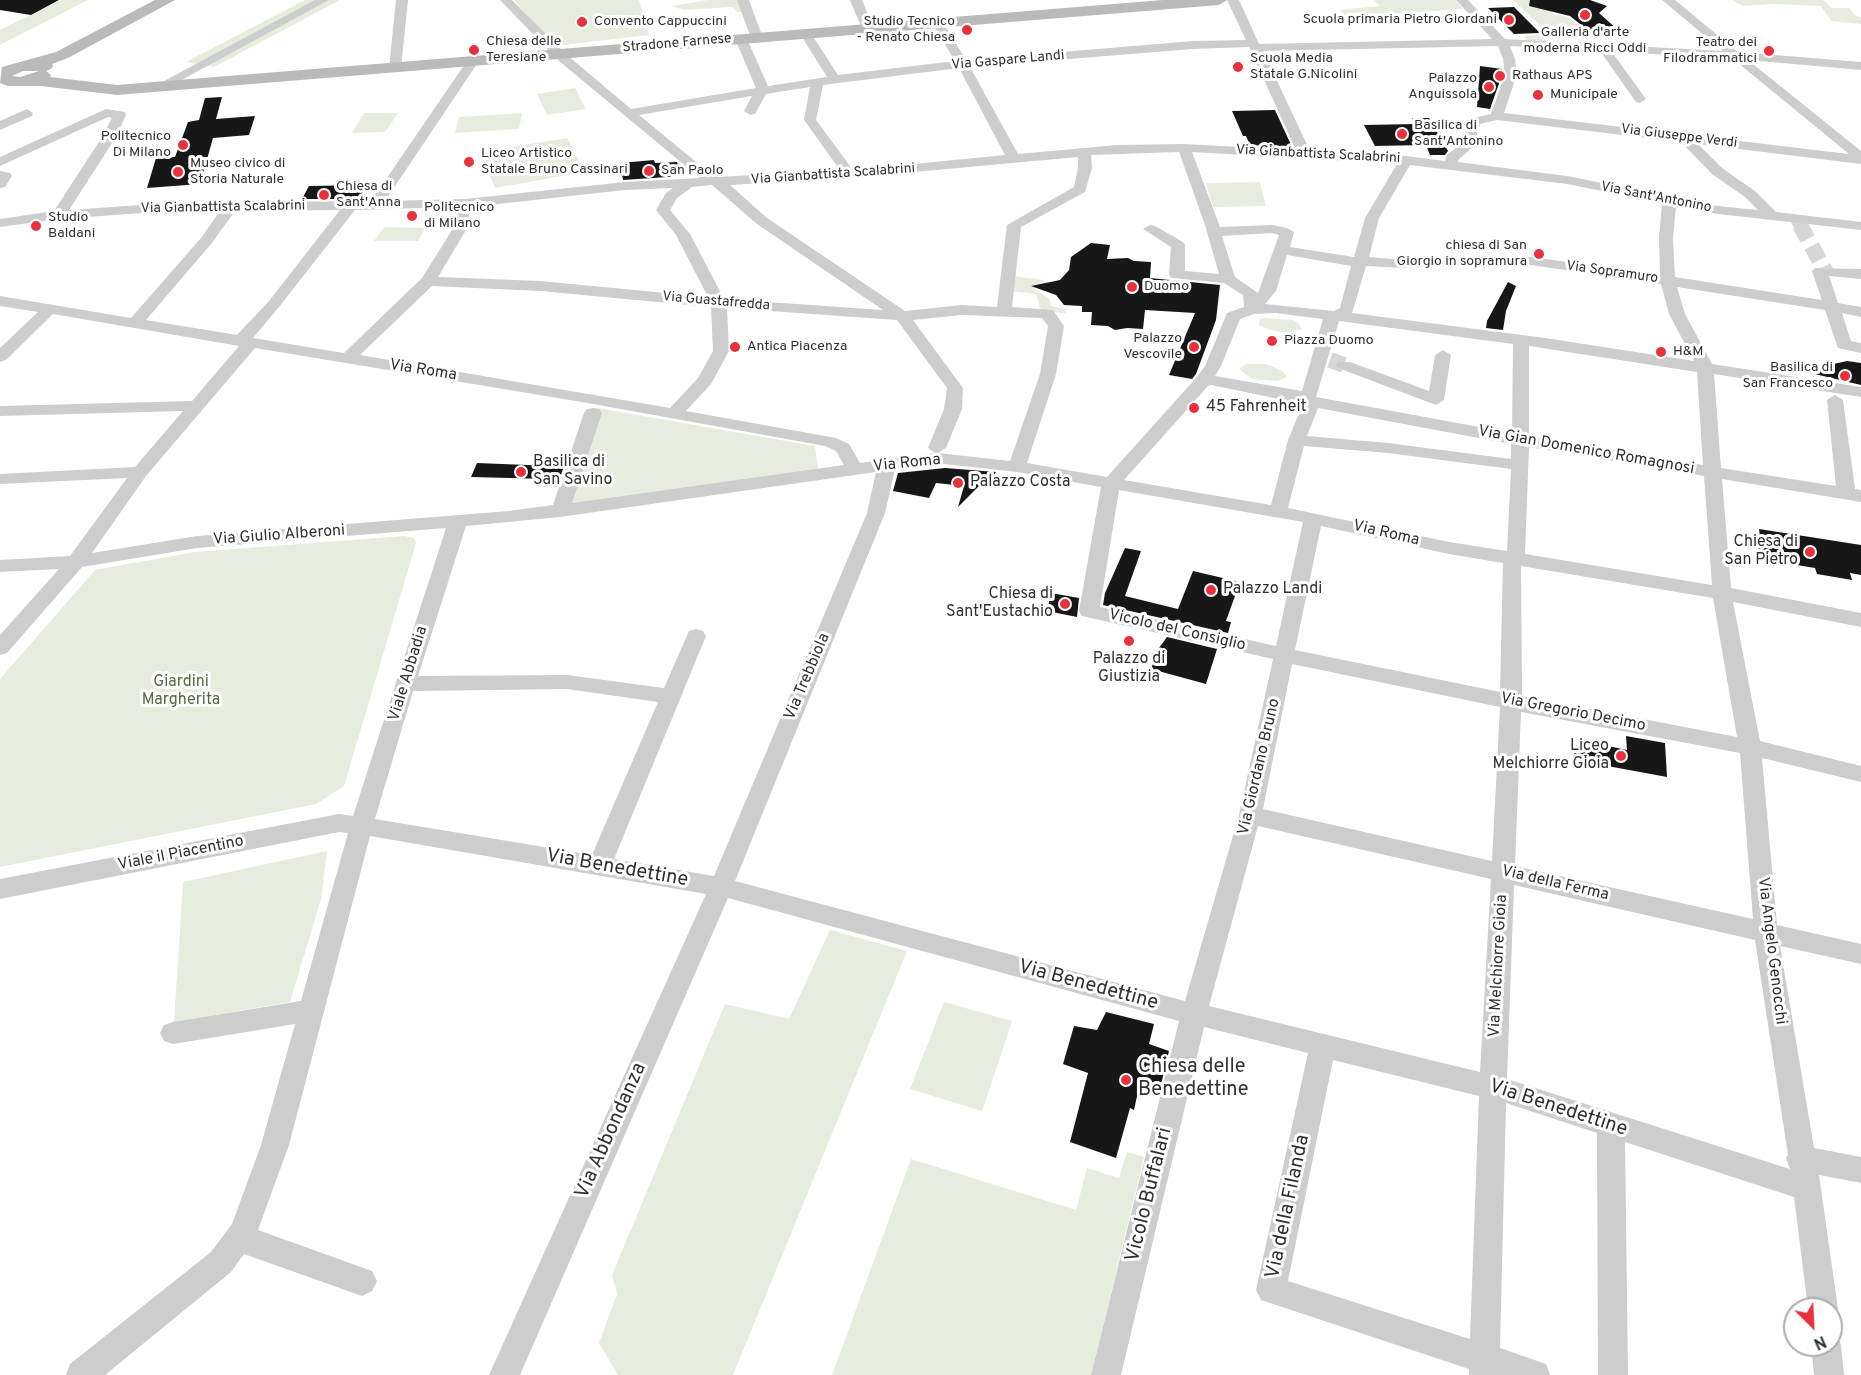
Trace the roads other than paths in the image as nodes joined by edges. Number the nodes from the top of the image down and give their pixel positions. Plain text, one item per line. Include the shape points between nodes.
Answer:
1 (167, 0) edge
2 (323, 0) edge
3 (402, 0) edge
4 (506, 0) edge
5 (743, 0) edge
6 (856, 0) edge
7 (1219, 0) edge
8 (1233, 0) edge
9 (1462, 0) edge
10 (1668, 0) edge
11 (938, 23) junction
12 (868, 29) junction
13 (806, 34) junction
14 (749, 38) junction
15 (1502, 42) junction
16 (1255, 45) junction
17 (1605, 50) junction
18 (560, 54) junction
19 (1736, 55) junction
20 (473, 61) junction
21 (963, 64) junction
22 (1861, 66) edge
23 (395, 68) junction
24 (17, 75) edge
25 (835, 78) junction
26 (817, 81) junction
27 (159, 87) junction
28 (135, 89) junction
29 (763, 89) junction
30 (1640, 99) dead end
31 (750, 111) dead end
32 (27, 113) dead end
33 (628, 113) junction
34 (1497, 116) junction
35 (0, 126) edge
36 (1683, 137) junction
37 (1184, 148) junction
38 (1084, 151) junction
39 (1304, 153) junction
40 (1861, 159) edge
41 (1014, 160) junction
42 (1406, 160) junction
43 (0, 162) edge
44 (1451, 166) junction
45 (849, 174) junction
46 (0, 175) edge
47 (693, 175) junction
48 (718, 183) junction
49 (0, 184) edge
50 (1669, 200) junction
51 (465, 203) junction
52 (375, 205) junction
53 (231, 206) junction
54 (351, 206) junction
55 (59, 215) junction
56 (1771, 215) junction
57 (0, 223) edge
58 (1861, 226) edge
59 (1150, 229) dead end
60 (1214, 232) junction
61 (1281, 250) junction
62 (1361, 262) junction
63 (1861, 274) edge
64 (1228, 279) junction
65 (429, 280) junction
66 (1668, 281) junction
67 (0, 301) edge
68 (719, 303) junction
69 (1831, 306) junction
70 (1252, 309) junction
71 (50, 310) junction
72 (1004, 310) junction
73 (1861, 312) edge
74 (902, 315) junction
75 (1338, 316) junction
76 (134, 324) junction
77 (245, 342) junction
78 (1521, 343) junction
79 (1861, 348) edge
80 (1443, 355) dead end
81 (0, 357) edge
82 (347, 359) junction
83 (1331, 361) junction
84 (1705, 367) junction
85 (1202, 382) junction
86 (1861, 392) edge
87 (1834, 394) junction
88 (1308, 400) junction
89 (195, 406) junction
90 (0, 411) edge
91 (593, 413) dead end
92 (675, 413) junction
93 (1297, 440) junction
94 (1520, 440) junction
95 (937, 448) dead end
96 (887, 464) junction
97 (1520, 465) junction
98 (1017, 467) junction
99 (855, 469) junction
100 (140, 472) junction
101 (1713, 473) junction
102 (0, 479) edge
103 (1111, 484) junction
104 (1853, 495) edge
105 (560, 511) junction
106 (1278, 512) junction
107 (1313, 518) junction
108 (458, 522) junction
109 (1514, 558) junction
110 (76, 562) junction
111 (0, 566) edge
112 (1722, 593) junction
113 (1861, 620) edge
114 (696, 636) dead end
115 (0, 648) edge
116 (1285, 655) junction
117 (407, 684) junction
118 (669, 696) junction
119 (1511, 702) junction
120 (1750, 747) junction
121 (1861, 774) edge
122 (1250, 815) junction
123 (361, 826) junction
124 (599, 866) junction
125 (1504, 872) junction
126 (721, 886) junction
127 (0, 889) edge
128 (1766, 933) junction
129 (1861, 954) edge
130 (312, 1010) junction
131 (1194, 1014) junction
132 (173, 1033) dead end
133 (1323, 1046) junction
134 (1493, 1087) junction
135 (1611, 1126) junction
136 (1800, 1158) junction
137 (1861, 1170) edge
138 (1805, 1187) junction
139 (239, 1238) junction
140 (362, 1281) dead end
141 (1822, 1297) edge
142 (1827, 1357) edge
143 (1484, 1366) edge
144 (81, 1375) edge
145 (504, 1375) edge
146 (1106, 1375) edge
147 (1535, 1375) edge
148 (1613, 1375) edge
149 (1828, 1375) edge

1 - 24 street
2 - 27 street
3 - 23 street
4 - 18 street
5 - 14 street
6 - 12 street
7 - 11 street, Stradone Farnese
8 - 16 street
9 - 15 street
10 - 19 street
11 - 12 street, Stradone Farnese
11 - 21 street
12 - 13 street, Stradone Farnese
13 - 14 street, Stradone Farnese
13 - 25 street
14 - 18 street, Stradone Farnese
14 - 29 street
15 - 16 street, Via Gaspare Landi
15 - 17 street, Via Gaspare Landi
15 - 34 street via 1511,74
16 - 21 street, Via Gaspare Landi via 1193,45
16 - 39 street
17 - 19 street, Via Gaspare Landi
17 - 30 street
18 - 20 street, Stradone Farnese
18 - 33 street
19 - 22 street, Via Gaspare Landi
19 - 40 street
20 - 23 street, Stradone Farnese
20 - 52 street
21 - 25 street, Via Gaspare Landi
21 - 41 street
23 - 27 street, Stradone Farnese
24 - 28 street, Stradone Farnese
24 - 28 street, Stradone Farnese via 100,89
25 - 26 street, Via Gaspare Landi
26 - 29 street, Via Gaspare Landi
26 - 45 street via 810,120
27 - 28 street, Stradone Farnese
29 - 31 street
29 - 33 street, Via Gaspare Landi
32 - 35 street
33 - 47 street
34 - 36 street, Via Giuseppe Verdi
34 - 44 street via 1474,123 1467,146 1452,158
36 - 40 street, Via Giuseppe Verdi
36 - 56 street
37 - 38 street, Via Gianbattista Scalabrini
37 - 39 street, Via Gianbattista Scalabrini
37 - 60 street
38 - 41 street, Via Gianbattista Scalabrini
38 - 72 street via 1080,189 1014,225
39 - 42 street, Via Gianbattista Scalabrini
41 - 45 street, Via Gianbattista Scalabrini
42 - 44 street, Via Gianbattista Scalabrini
42 - 62 street via 1372,218
43 - 55 street via 106,113 120,115
44 - 50 street, Via Sant'Antonino via 1567,180
45 - 48 street, Via Gianbattista Scalabrini
46 - 49 street via 6,176
47 - 48 street, Via Gianbattista Scalabrini
47 - 51 street, Via Gianbattista Scalabrini
47 - 68 street via 671,196 663,210 683,234
48 - 74 street via 762,221
50 - 56 street, Via Sant'Antonino
50 - 66 street
51 - 52 street, Via Gianbattista Scalabrini
51 - 65 street via 459,231
52 - 54 street, Via Gianbattista Scalabrini
53 - 54 street, Via Gianbattista Scalabrini
53 - 55 street, Via Gianbattista Scalabrini
53 - 76 street
54 - 77 street
55 - 57 street, Via Gianbattista Scalabrini
56 - 58 street, Via Sant'Antonino
59 - 64 street via 1178,245 1177,275
60 - 61 street via 1283,230 1287,232
60 - 64 street
61 - 62 street, Via Sopramuro
61 - 70 street via 1268,291
62 - 66 street, Via Sopramuro via 1517,259
62 - 75 street via 1347,310
63 - 69 street via 1821,271
64 - 70 street via 1250,293
65 - 68 street, Via Guastafredda
65 - 82 street
66 - 69 street, Via Sopramuro
66 - 84 street via 1677,315
67 - 71 street, Via Roma
68 - 74 street, Via Guastafredda
68 - 92 street via 721,351 705,380
69 - 73 street, Via Sopramuro
69 - 79 street via 1844,345
70 - 75 street
70 - 85 street via 1233,316 1213,366
71 - 76 street, Via Roma
71 - 81 street
72 - 74 street, Via Guastafredda
72 - 98 street, Via Guastafredda via 1047,313 1056,326 1048,374
74 - 95 street via 955,388 953,409
75 - 78 street
75 - 83 street via 1330,320
76 - 77 street, Via Roma
77 - 82 street, Via Roma
77 - 89 street
78 - 84 street
78 - 94 street, Via Melchiorre Gioia
80 - 83 street via 1437,400
82 - 92 street, Via Roma
83 - 88 street
84 - 87 street
84 - 101 street, Via Angelo Genocchi
85 - 88 street via 1210,380
85 - 103 street
86 - 87 street
87 - 104 street
88 - 93 street
88 - 94 street, Via Gian Domenico Romagnosi
89 - 90 street
89 - 100 street
91 - 105 street
92 - 99 street, Via Roma via 830,442 843,448
93 - 97 street
93 - 106 street
94 - 97 street, Via Melchiorre Gioia
94 - 101 street, Via Gian Domenico Romagnosi
96 - 98 street, Via Roma via 934,458
96 - 99 street, Via Roma
96 - 126 street, Via Trebbiola via 876,513
97 - 109 street, Via Melchiorre Gioia
98 - 103 street, Via Roma
99 - 105 street, Via Giulio Alberoni
100 - 102 street
100 - 110 street
101 - 104 street, Via Gian Domenico Romagnosi
101 - 112 street, Via Angelo Genocchi
103 - 106 street, Via Roma
103 - 116 street, Vicolo del Consiglio via 1089,611
105 - 108 street, Via Giulio Alberoni
106 - 107 street, Via Roma
107 - 109 street, Via Roma
107 - 116 street, Via Giordano Bruno
108 - 110 street, Via Giulio Alberoni via 196,542
108 - 117 street, Viale Abbadia
109 - 112 street, Via Roma
109 - 119 street, Via Melchiorre Gioia
110 - 111 street, Via Giulio Alberoni
110 - 115 street
112 - 113 street, Via Roma
112 - 120 street, Via Angelo Genocchi
114 - 118 street
116 - 119 street, Via Gregorio Decimo
116 - 122 street, Via Giordano Bruno
117 - 118 street via 567,681
117 - 123 street, Viale Abbadia
118 - 124 street
119 - 120 street, Via Gregorio Decimo
119 - 125 street, Via Melchiorre Gioia
120 - 121 street, Via Gregorio Decimo
120 - 128 street, Via Angelo Genocchi
122 - 125 street, Via della Ferma
122 - 131 street, Via Giordano Bruno
123 - 124 street, Via Benedettine
123 - 127 street, Viale il Piacentino via 339,823
123 - 130 street, Viale Abbadia
124 - 126 street, Via Benedettine
125 - 128 street, Via della Ferma
125 - 134 street, Via Melchiorre Gioia
126 - 131 street, Via Benedettine
126 - 145 street, Via Abbondanza
128 - 129 street, Via della Ferma
128 - 136 street, Via Angelo Genocchi
130 - 132 street
130 - 139 street, Viale Abbadia via 275,1145
131 - 133 street, Via Benedettine
131 - 146 street, Vicolo Buffalari
133 - 134 street, Via Benedettine
133 - 143 street, Via della Filanda via 1271,1290
134 - 135 street, Via Benedettine
134 - 143 street, Via Melchiorre Gioia
135 - 138 street, Via Benedettine
135 - 148 street
136 - 137 street
136 - 138 street, Via Angelo Genocchi
138 - 141 street, Via Angelo Genocchi
139 - 140 street
139 - 144 street, Viale Abbadia via 221,1262
142 - 149 street
143 - 147 street

